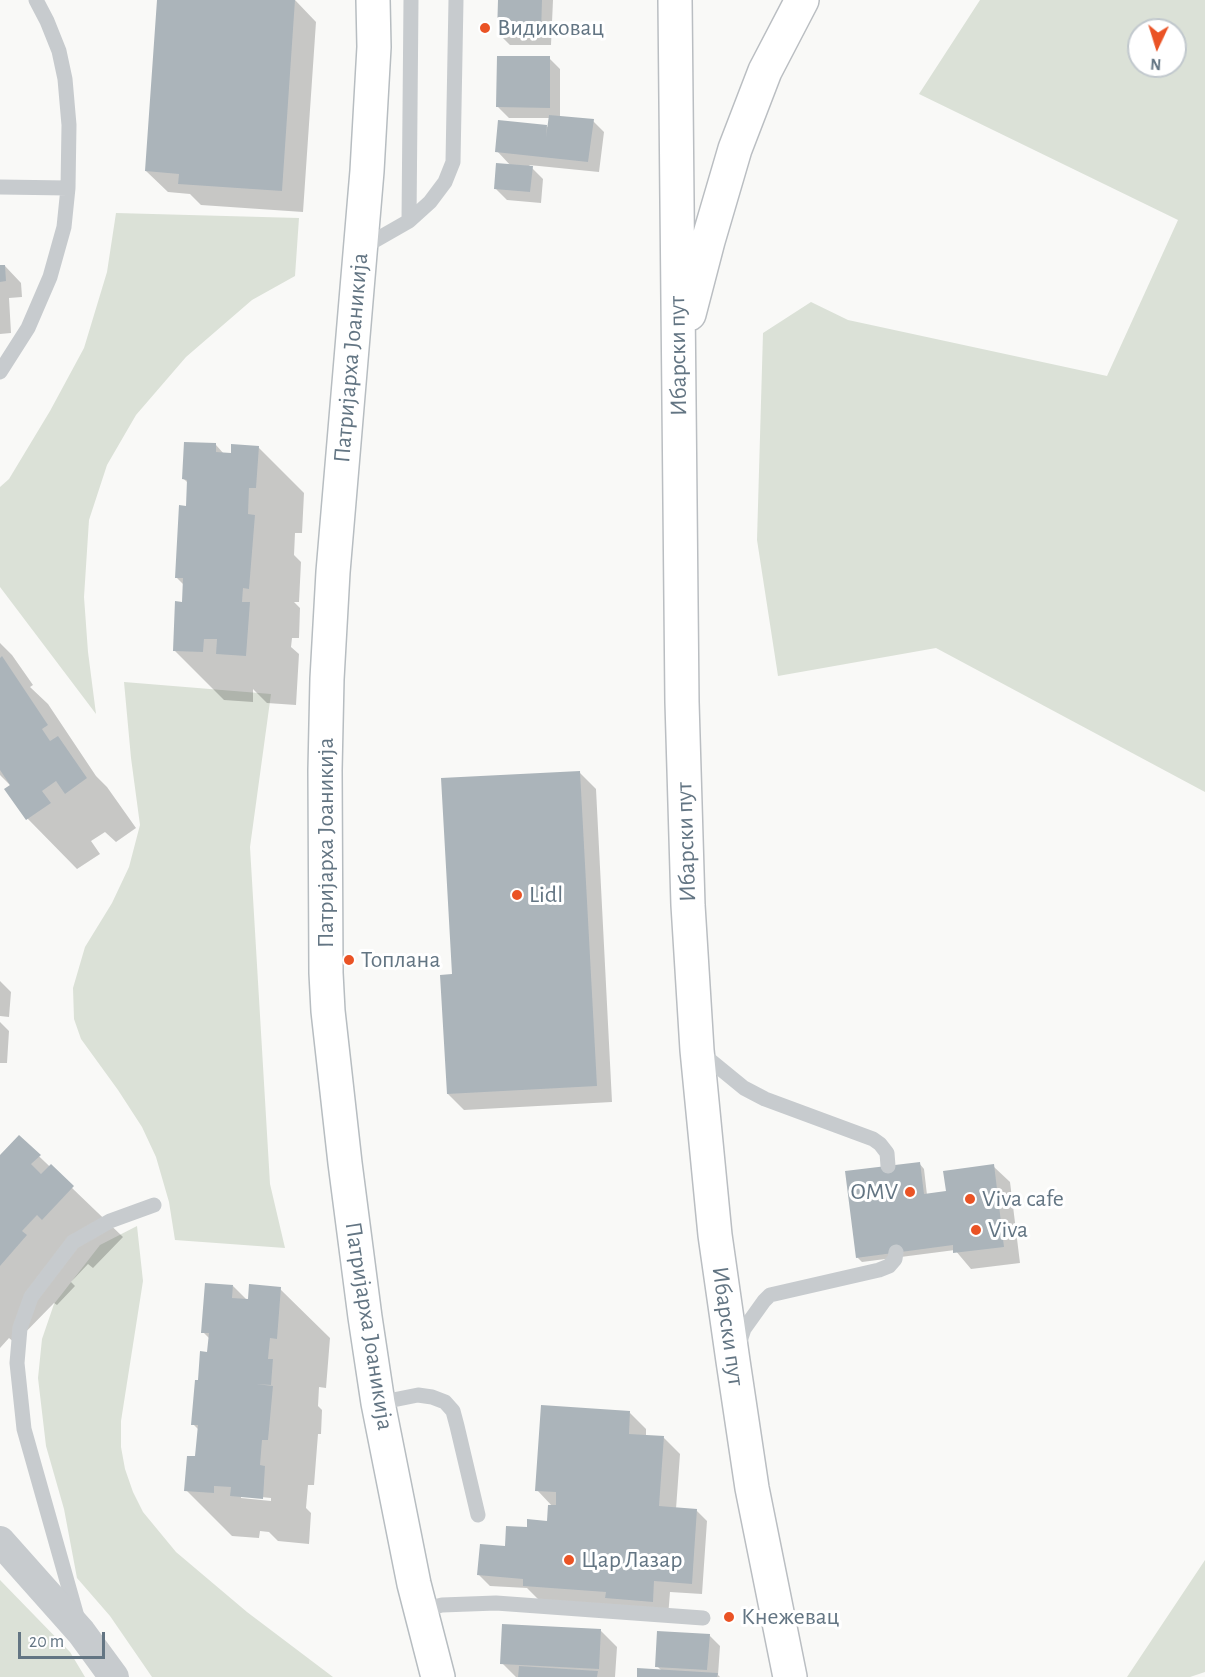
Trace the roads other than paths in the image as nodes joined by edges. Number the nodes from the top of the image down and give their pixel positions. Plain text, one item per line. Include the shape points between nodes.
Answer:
1 (36, 0) edge
2 (373, 0) edge
3 (411, 0) edge
4 (456, 0) edge
5 (675, 0) edge
6 (802, 0) edge
7 (0, 187) edge
8 (68, 188) junction
9 (409, 221) junction
10 (360, 249) junction
11 (678, 360) junction
12 (0, 372) edge
13 (697, 1050) junction
14 (888, 1166) dead end
15 (154, 1205) dead end
16 (896, 1252) dead end
17 (732, 1361) junction
18 (378, 1403) junction
19 (478, 1515) dead end
20 (0, 1541) edge
21 (422, 1610) junction
22 (703, 1618) dead end
23 (81, 1632) junction
24 (114, 1677) edge
25 (438, 1677) edge
26 (790, 1677) edge

1 - 8 lane via 59,51 65,80
2 - 10 main road, Патријарха Јоаникија via 372,81
3 - 9 lane
4 - 9 lane via 453,162 445,182
5 - 11 main road, Ибарски пут
6 - 11 main road via 765,70 735,149
7 - 8 lane
8 - 12 lane via 64,227 50,278 28,328
9 - 10 lane
10 - 18 main road, Патријарха Јоаникија via 327,678 326,973 340,1123
11 - 13 main road, Ибарски пут via 682,702
13 - 14 lane via 765,1100 873,1139 886,1153
13 - 17 main road, Ибарски пут
15 - 23 lane via 110,1221 73,1242 31,1297 20,1328 17,1363 24,1429
16 - 17 lane via 889,1266 879,1270 770,1296 744,1329
17 - 26 main road, Ибарски пут via 752,1488
18 - 19 lane via 418,1395 446,1402 453,1411
18 - 21 main road, Патријарха Јоаникија
20 - 23 street
21 - 22 lane via 442,1605 496,1603
21 - 25 main road, Патријарха Јоаникија
23 - 24 street

